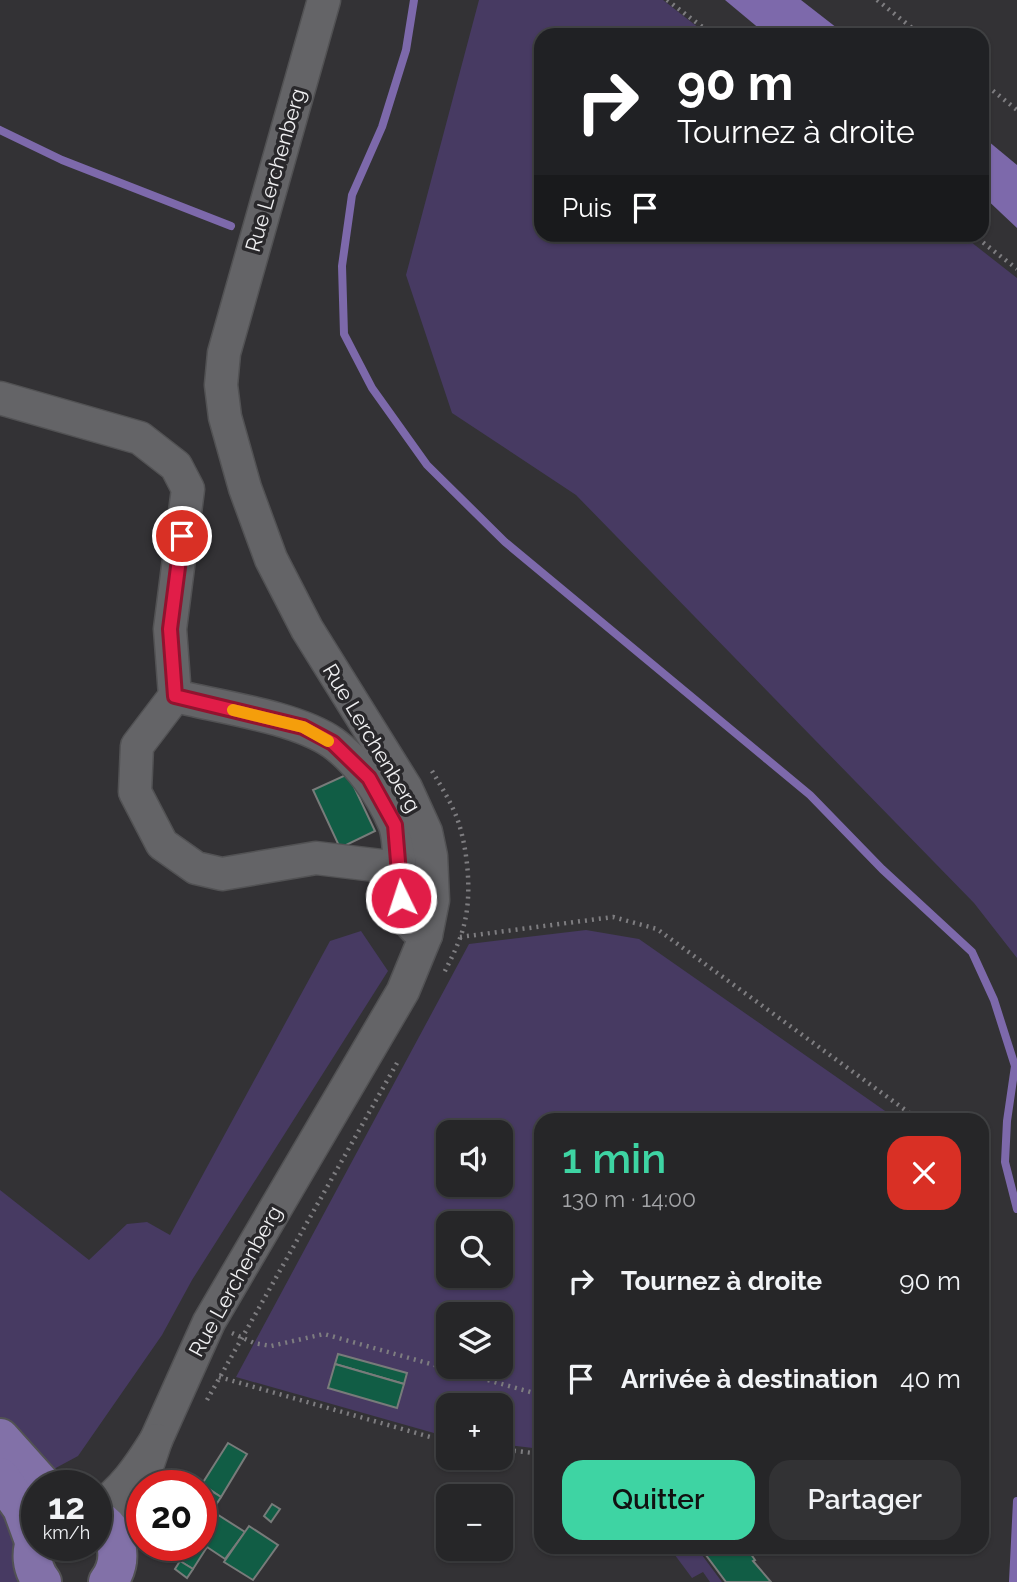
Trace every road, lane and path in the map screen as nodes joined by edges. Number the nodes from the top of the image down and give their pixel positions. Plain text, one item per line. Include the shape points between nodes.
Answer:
1 (324, 0) edge
2 (667, 0) edge
3 (877, 0) edge
4 (704, 28) edge
5 (912, 28) edge
6 (989, 88) edge
7 (1017, 110) edge
8 (982, 242) edge
9 (1017, 269) edge
10 (0, 398) edge
11 (175, 696) junction
12 (399, 868) junction
13 (426, 935) junction
14 (909, 1113) edge
15 (209, 1322) junction
16 (189, 1366) junction
17 (225, 1369) dead end
18 (220, 1378) junction
19 (216, 1386) dead end
20 (534, 1393) edge
21 (0, 1438) edge
22 (436, 1439) edge
23 (156, 1440) junction
24 (513, 1451) edge
25 (534, 1453) edge
26 (29, 1470) edge
27 (0, 1477) edge
28 (112, 1498) edge
29 (21, 1507) edge
30 (112, 1534) edge
31 (115, 1570) edge

1 - 13 street, Rue Lerchenberg via 224,353 221,385 234,451 271,559 307,629 406,788 421,821 433,878
2 - 4 path
3 - 5 path
6 - 7 path
8 - 9 path
10 - 11 street via 140,438 176,466 188,489 170,629
11 - 12 street via 303,727 333,743 369,778 395,825
11 - 12 street via 138,746 135,792 162,844 196,867 222,874 316,858
12 - 13 street via 401,898 417,931
13 - 14 path via 460,937 614,917 657,929
13 - 15 street, Rue Lerchenberg via 402,991
15 - 16 street, Rue Lerchenberg
15 - 20 path via 271,1346 324,1334
16 - 18 path
16 - 23 street, Rue Lerchenberg
17 - 18 path
18 - 19 path
18 - 22 path
21 - 26 main road
23 - 28 street, Rue Lerchenberg
23 - 31 street, Rue Lerchenberg
24 - 25 path
27 - 29 main road
30 - 31 main road

